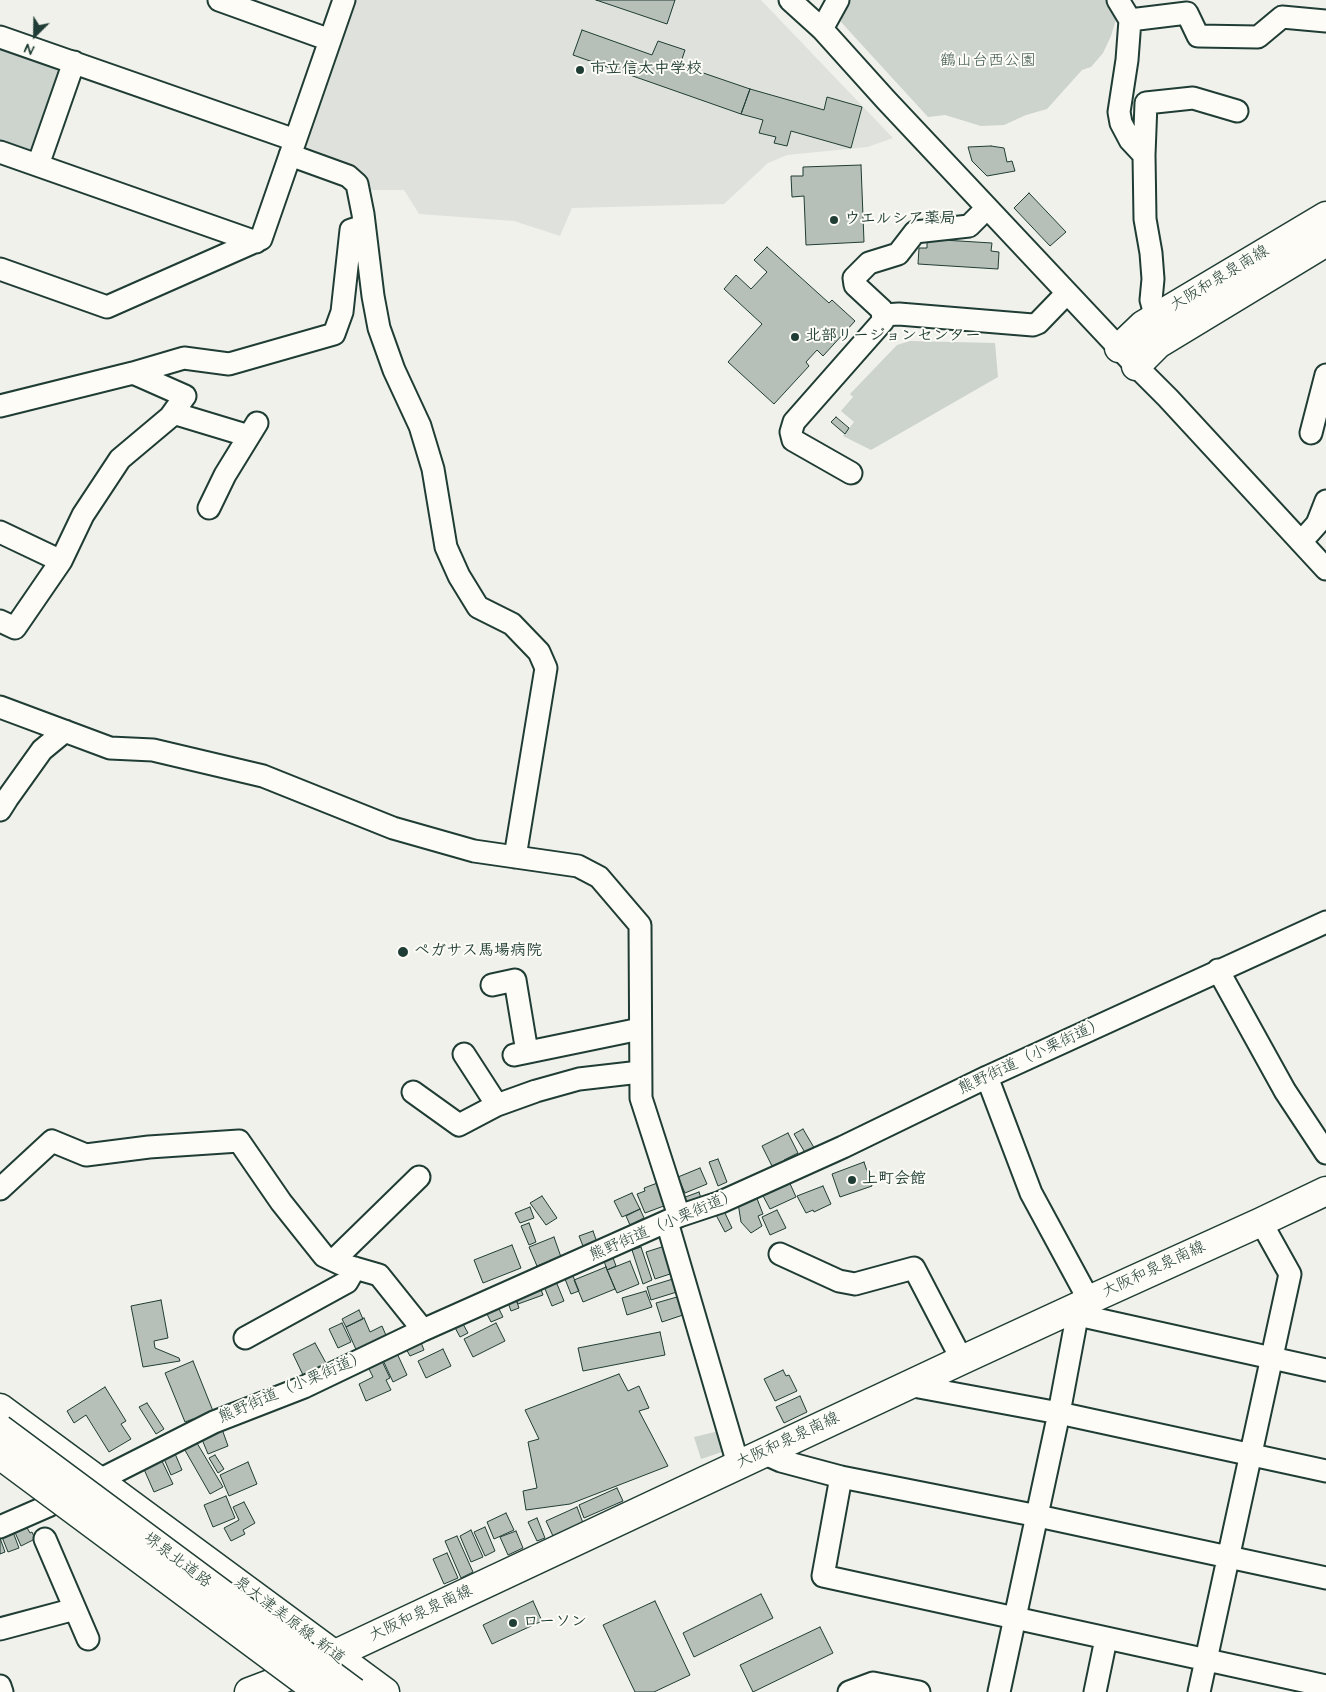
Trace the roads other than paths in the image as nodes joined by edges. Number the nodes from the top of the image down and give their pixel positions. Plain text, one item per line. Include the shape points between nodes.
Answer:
1 (219, 0) edge
2 (344, 0) edge
3 (790, 0) edge
4 (838, 0) edge
5 (1118, 0) edge
6 (1130, 20) junction
7 (1326, 21) edge
8 (822, 30) junction
9 (0, 36) edge
10 (330, 40) junction
11 (74, 62) junction
12 (1237, 112) dead end
13 (292, 147) junction
14 (0, 152) edge
15 (1144, 155) junction
16 (38, 165) junction
17 (987, 208) junction
18 (1326, 216) edge
19 (364, 226) junction
20 (256, 242) junction
21 (1322, 251) edge
22 (0, 269) edge
23 (1067, 293) junction
24 (883, 315) junction
25 (1156, 318) junction
26 (1127, 357) junction
27 (133, 373) junction
28 (1326, 375) edge
29 (0, 406) edge
30 (173, 413) junction
31 (1311, 433) dead end
32 (851, 473) dead end
33 (1326, 501) edge
34 (209, 508) dead end
35 (0, 532) edge
36 (1301, 542) junction
37 (60, 561) junction
38 (1326, 569) edge
39 (0, 621) edge
40 (0, 707) edge
41 (65, 731) junction
42 (0, 810) edge
43 (515, 857) junction
44 (1326, 922) edge
45 (1218, 970) junction
46 (492, 985) dead end
47 (640, 1029) junction
48 (464, 1054) dead end
49 (640, 1072) junction
50 (987, 1077) junction
51 (413, 1092) dead end
52 (497, 1105) junction
53 (1326, 1153) edge
54 (419, 1178) dead end
55 (0, 1189) edge
56 (1326, 1191) edge
57 (673, 1219) junction
58 (1261, 1222) junction
59 (780, 1254) dead end
60 (334, 1260) junction
61 (355, 1268) junction
62 (1084, 1303) junction
63 (423, 1330) junction
64 (245, 1338) dead end
65 (1271, 1358) junction
66 (962, 1360) junction
67 (1326, 1370) edge
68 (908, 1385) junction
69 (0, 1408) edge
70 (1060, 1413) junction
71 (0, 1429) edge
72 (763, 1453) junction
73 (0, 1455) edge
74 (1252, 1455) junction
75 (738, 1464) junction
76 (0, 1470) edge
77 (1326, 1471) edge
78 (840, 1477) junction
79 (98, 1480) junction
80 (48, 1506) junction
81 (1038, 1516) junction
82 (0, 1527) edge
83 (45, 1539) dead end
84 (1228, 1557) junction
85 (1326, 1578) edge
86 (75, 1609) junction
87 (1016, 1619) junction
88 (0, 1629) edge
89 (88, 1639) dead end
90 (1106, 1639) junction
91 (335, 1654) junction
92 (1205, 1660) junction
93 (0, 1686) edge
94 (286, 1686) edge
95 (1326, 1686) edge
96 (1302, 1687) edge
97 (2, 1692) edge
98 (249, 1692) edge
99 (319, 1692) edge
100 (354, 1692) edge
101 (385, 1692) edge
102 (850, 1692) edge
103 (919, 1692) edge
104 (999, 1692) edge
105 (1095, 1692) edge
106 (1199, 1692) edge

1 - 10 street
2 - 10 street
3 - 8 street
4 - 8 street
5 - 6 street
6 - 7 street via 1187,13 1198,36 1258,37 1282,17
6 - 15 street via 1119,112 1130,140
8 - 17 street
9 - 11 street
10 - 13 street
11 - 13 street
11 - 16 street
12 - 15 street via 1193,98 1146,104
13 - 19 street via 348,176 357,184
13 - 20 street via 261,239
14 - 16 street
15 - 25 street via 1145,220 1153,279 1151,300
16 - 20 street
17 - 23 street
17 - 24 street via 969,226 915,232 898,254 869,263 854,278 855,285 878,305
18 - 25 main road, 大阪和泉泉南線
19 - 27 street via 351,230 342,312 334,334 229,364 184,358
19 - 43 street via 379,328 431,461 446,547 478,607 512,624 538,652 546,668
20 - 22 street via 107,307
21 - 26 main road, 大阪和泉泉南線 via 1158,344
23 - 24 street via 1033,325
23 - 26 street
24 - 32 street via 880,326 794,422 791,432 793,440
25 - 26 main road, 大阪和泉泉南線 via 1144,325
26 - 36 street
27 - 29 street
27 - 30 street via 184,396
28 - 31 street
30 - 34 street via 253,430 225,474
30 - 37 street via 120,459 83,515
33 - 36 street via 1317,524
35 - 37 street
36 - 38 street
37 - 39 street via 15,628
40 - 41 street
41 - 42 street via 42,750
41 - 43 street via 110,748 153,750 263,776 394,828 474,851
43 - 47 street via 578,866 599,877 640,925
44 - 45 street, 熊野街道（小栗街道）
45 - 50 street, 熊野街道（小栗街道）
45 - 53 street via 1285,1091
46 - 47 street via 514,980 520,1054
47 - 49 street
48 - 52 street
49 - 52 street via 579,1079 536,1090
49 - 57 street via 641,1098
50 - 57 street, 熊野街道（小栗街道） via 843,1147 721,1202
50 - 62 street via 1031,1193
51 - 52 street via 459,1125
54 - 60 street
55 - 60 street via 52,1141 86,1154 239,1141 324,1256
56 - 58 main road, 大阪和泉泉南線
57 - 63 street, 熊野街道（小栗街道）
57 - 75 street
58 - 62 main road, 大阪和泉泉南線
58 - 65 street via 1290,1274
59 - 66 street via 839,1282 855,1284 914,1268
60 - 61 street
61 - 63 street via 378,1275
61 - 64 street via 347,1282
62 - 65 street via 1087,1317
62 - 66 main road, 大阪和泉泉南線
62 - 70 street
63 - 79 street, 熊野街道（小栗街道） via 304,1387 214,1422
65 - 67 street
65 - 74 street
66 - 68 main road, 大阪和泉泉南線
68 - 70 street
68 - 72 main road, 大阪和泉泉南線
69 - 79 main road, 泉大津美原線 新道
70 - 74 street
70 - 81 street
71 - 100 main road, 堺泉北道路, bridge
72 - 75 main road, 大阪和泉泉南線
72 - 78 street
73 - 99 main road, 堺泉北道路, bridge
74 - 77 street
74 - 84 street
75 - 91 main road, 大阪和泉泉南線
76 - 80 main road
78 - 81 street
78 - 87 street via 823,1576
79 - 80 street, 熊野街道（小栗街道）
79 - 91 main road, 泉大津美原線 新道
80 - 82 street, 熊野街道（小栗街道）
80 - 94 main road via 255,1658
81 - 84 street
81 - 87 street
83 - 86 street
84 - 85 street
84 - 92 street
86 - 88 street
86 - 89 street
87 - 90 street
87 - 104 street
90 - 92 street
90 - 105 street
91 - 94 main road, 大阪和泉泉南線
91 - 101 main road, 泉大津美原線 新道
92 - 96 street
92 - 106 street
93 - 97 street
94 - 98 main road, 大阪和泉泉南線
95 - 96 street
102 - 103 street via 873,1683

